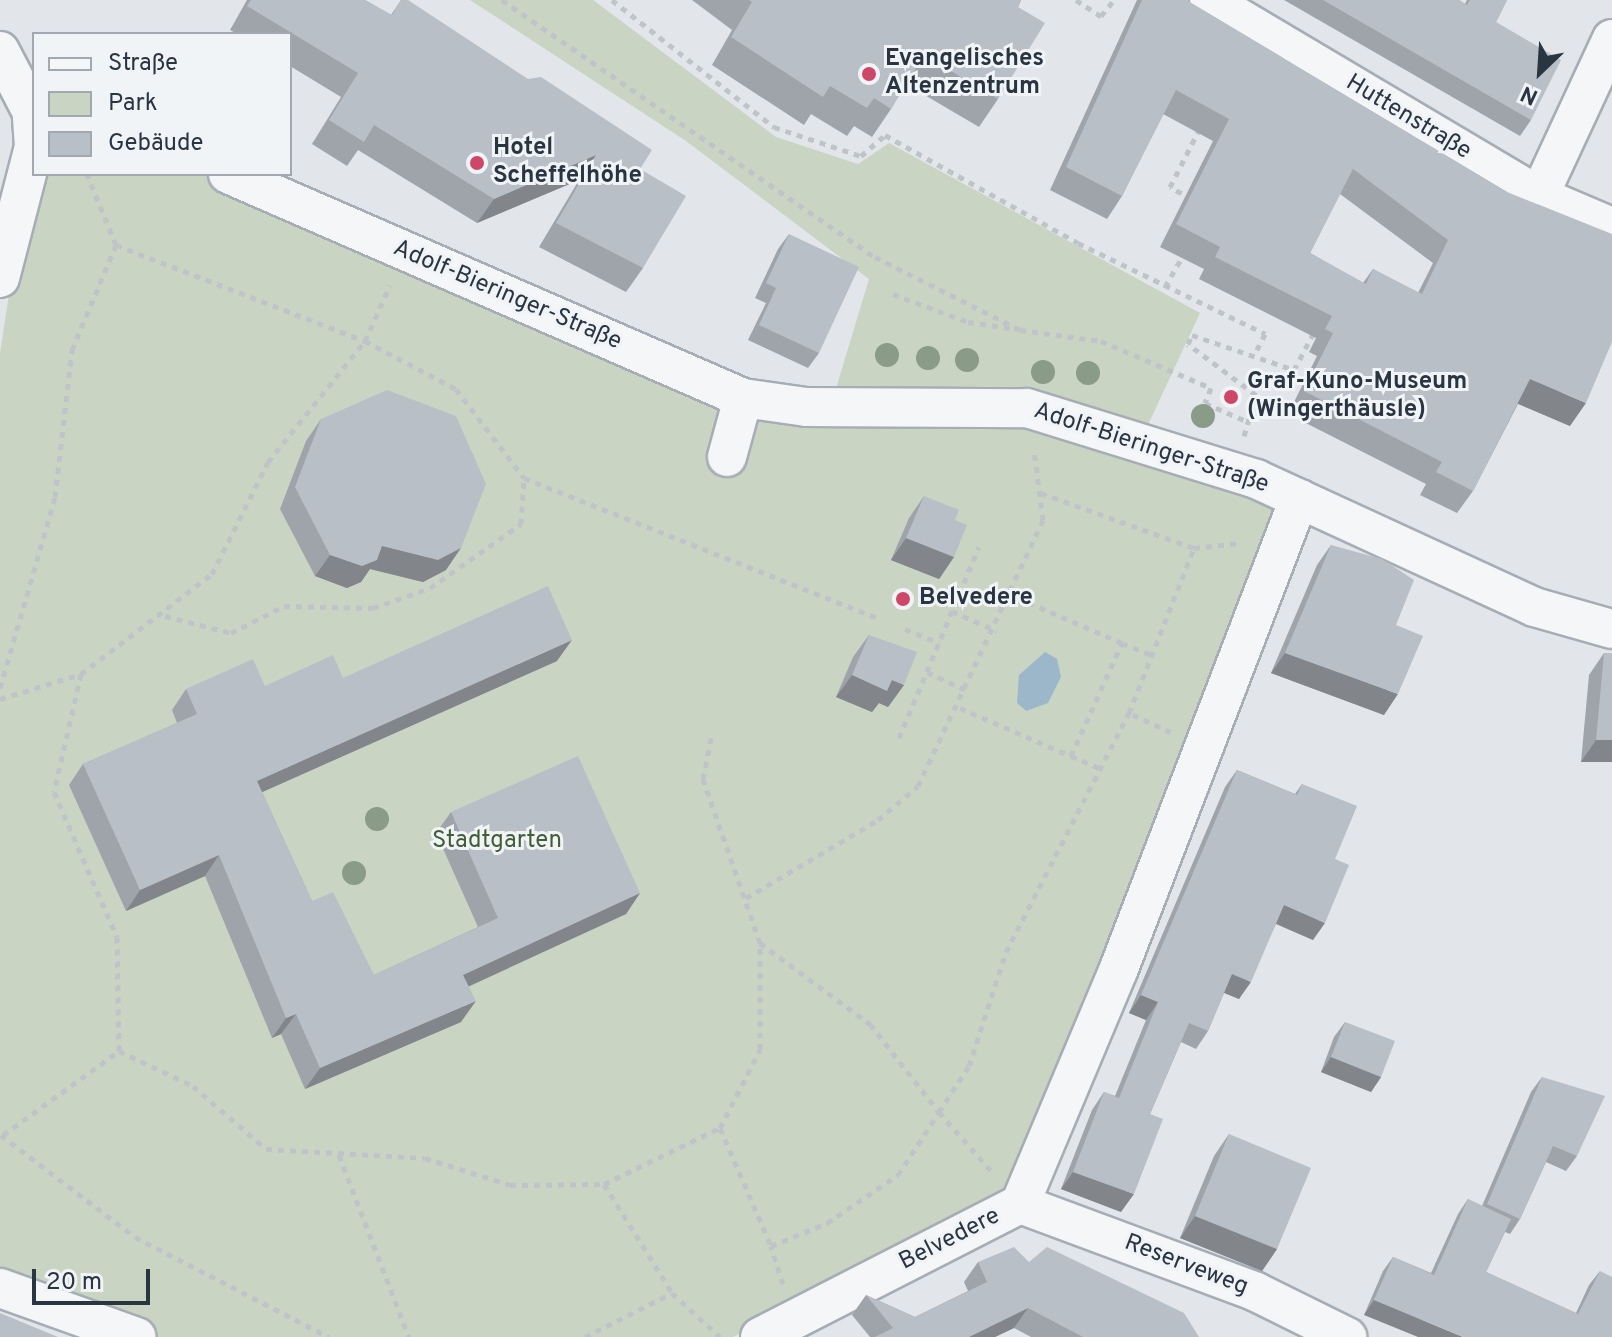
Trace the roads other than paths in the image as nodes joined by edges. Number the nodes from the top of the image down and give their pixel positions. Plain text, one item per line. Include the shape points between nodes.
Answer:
1 (1209, 0) edge
2 (1612, 39) edge
3 (0, 51) edge
4 (32, 114) edge
5 (32, 155) edge
6 (232, 176) edge
7 (1539, 196) junction
8 (1612, 227) edge
9 (0, 278) edge
10 (743, 398) junction
11 (727, 457) dead end
12 (1299, 499) junction
13 (1612, 629) edge
14 (1020, 1204) junction
15 (0, 1288) edge
16 (771, 1332) edge
17 (137, 1337) edge
18 (1347, 1337) edge

1 - 7 street, Huttenstraße
2 - 7 street
3 - 4 street
5 - 9 street
6 - 10 street, Adolf-Bieringer-Straße
7 - 8 street, Huttenstraße
10 - 11 street
10 - 12 street, Adolf-Bieringer-Straße via 806,407 1027,408
12 - 13 street, Adolf-Bieringer-Straße via 1534,607
12 - 14 street, Belvedere via 1199,746 1118,971
14 - 16 street, Belvedere
14 - 18 street, Reserveweg via 1256,1292
15 - 17 street

